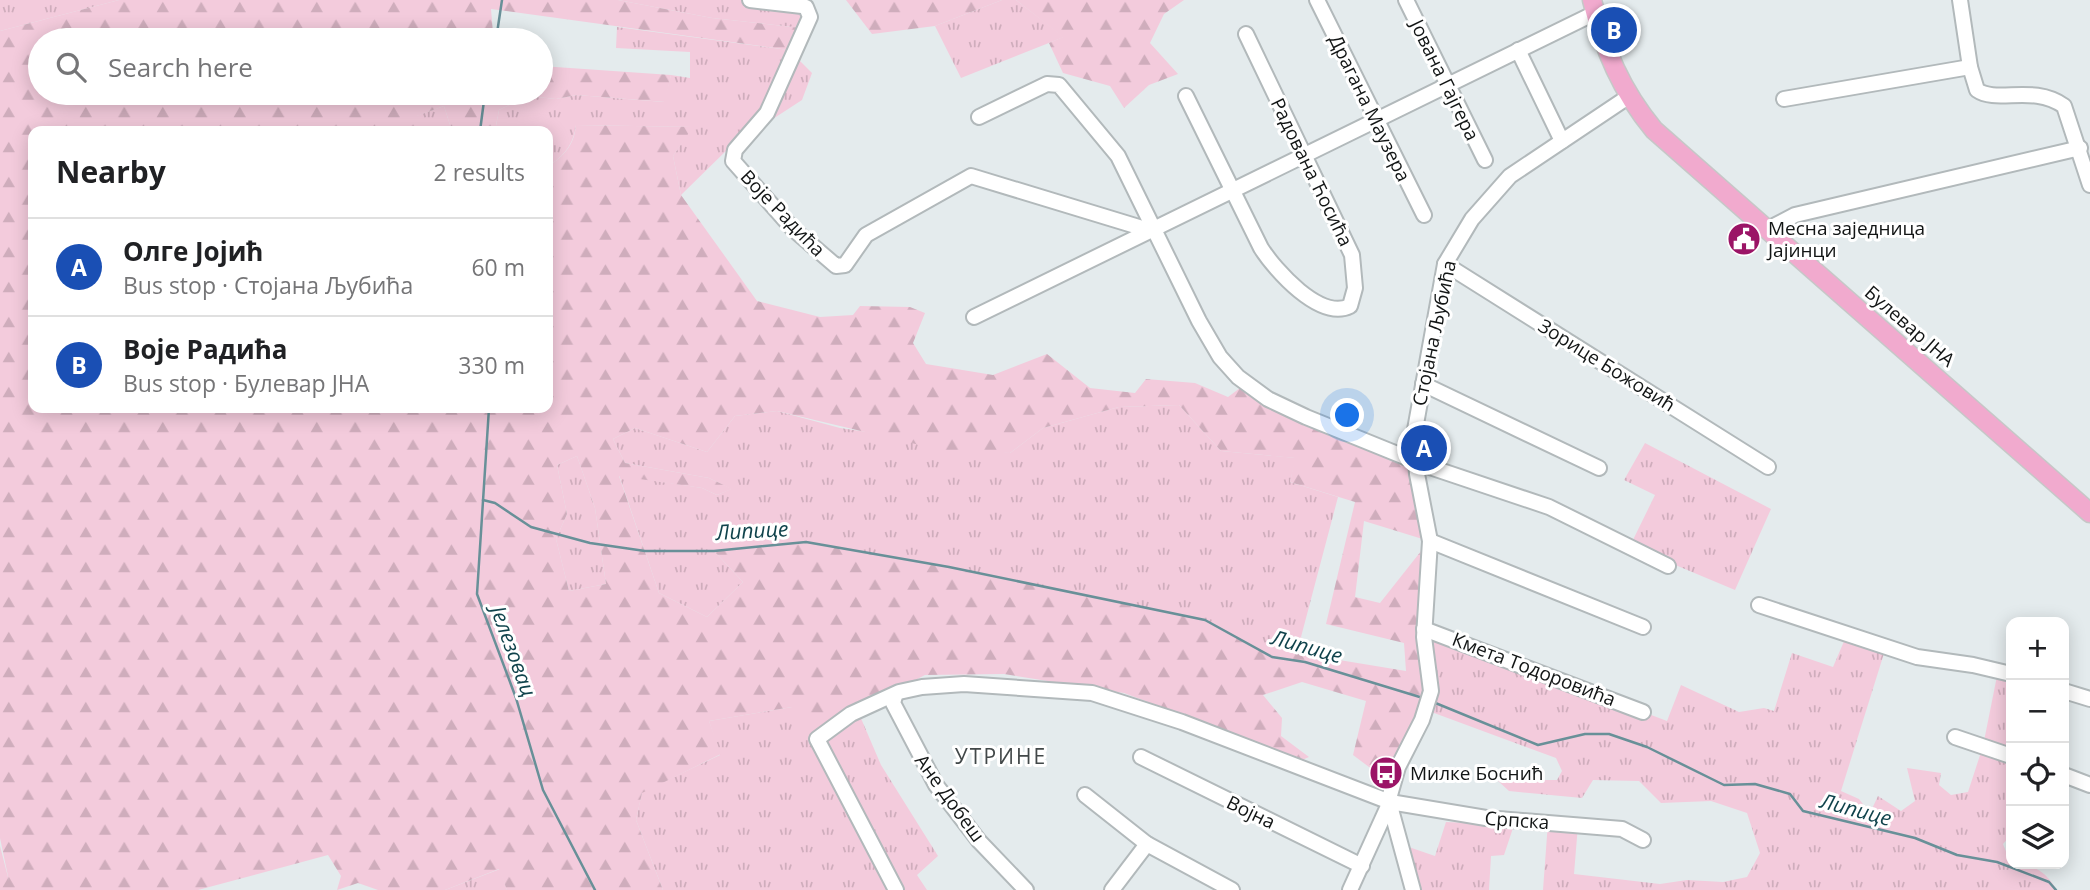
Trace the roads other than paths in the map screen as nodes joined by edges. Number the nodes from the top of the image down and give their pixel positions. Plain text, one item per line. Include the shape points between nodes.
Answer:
1 (750, 0) edge
2 (1317, 0) edge
3 (1406, 0) edge
4 (1960, 0) edge
5 (1593, 6) edge
6 (1246, 34) dead end
7 (1518, 50) junction
8 (1970, 67) junction
9 (1448, 85) junction
10 (1186, 96) dead end
11 (1628, 97) junction
12 (1784, 99) dead end
13 (979, 117) dead end
14 (1376, 121) junction
15 (1562, 141) junction
16 (2080, 148) junction
17 (1304, 156) junction
18 (1485, 160) dead end
19 (2090, 185) edge
20 (1233, 192) junction
21 (1424, 215) dead end
22 (1766, 230) junction
23 (1152, 231) junction
24 (1445, 264) junction
25 (974, 317) dead end
26 (1423, 384) junction
27 (1415, 461) junction
28 (1768, 467) dead end
29 (1599, 468) dead end
30 (2090, 513) edge
31 (1430, 541) junction
32 (1668, 566) dead end
33 (1759, 605) dead end
34 (1643, 628) dead end
35 (1424, 629) junction
36 (2006, 673) edge
37 (2069, 693) edge
38 (895, 696) junction
39 (2090, 699) edge
40 (1643, 712) dead end
41 (1955, 737) dead end
42 (2006, 754) edge
43 (1140, 757) dead end
44 (2069, 777) edge
45 (2090, 785) edge
46 (1085, 794) dead end
47 (1390, 802) junction
48 (1643, 840) dead end
49 (1147, 844) junction
50 (1362, 866) junction
51 (896, 890) edge
52 (1026, 890) edge
53 (1112, 890) edge
54 (1232, 890) edge
55 (1350, 890) edge
56 (1413, 890) edge

1 - 23 street, Воје Радића via 806,7 810,17 768,113 735,150 733,161 793,229 836,266 845,265 866,236 971,176
2 - 14 street, Драгана Маузера
3 - 9 street, Јована Гајгера
4 - 8 street
5 - 7 street
5 - 11 main road, Булевар ЈНА
6 - 17 street, Радована Ћосића
7 - 9 street
7 - 15 street
8 - 12 street
8 - 16 street via 1980,93 2040,94 2064,106
9 - 14 street
9 - 18 street, Јована Гајгера
10 - 20 street
11 - 15 street, Стојана Љубића
11 - 22 main road, Булевар ЈНА via 1654,130
13 - 23 street via 1047,84 1059,85 1118,156
14 - 17 street
14 - 21 street, Драгана Маузера
15 - 24 street, Стојана Љубића via 1497,188 1461,234
16 - 19 street
16 - 22 street via 1795,215
17 - 20 street
17 - 20 street, Радована Ћосића via 1354,263 1350,306 1342,309 1315,300 1282,278
20 - 23 street
22 - 30 main road, Булевар ЈНА
23 - 25 street
23 - 27 street via 1209,340 1238,377 1289,410
24 - 26 street, Стојана Љубића
24 - 28 street, Зорице Божовић
26 - 27 street, Стојана Љубића via 1414,436
26 - 29 street
27 - 31 street, Стојана Љубића
27 - 32 street via 1549,507
31 - 34 street
31 - 35 street, Стојана Љубића
33 - 36 street via 1917,657
35 - 40 street, Кмета Тодоровића
35 - 47 street, Стојана Љубића via 1429,701 1398,767
37 - 39 street
38 - 47 street, Српска via 922,687 964,684 1091,693 1182,722
38 - 51 street, Српска via 851,714 817,739
38 - 52 street, Ане Добеш via 893,704 931,778 979,841
41 - 42 street
43 - 50 street, Војна
44 - 45 street
46 - 49 street
47 - 48 street, Српска via 1486,818 1622,829
47 - 50 street
47 - 56 street, Стојана Љубића
49 - 53 street
49 - 54 street
50 - 55 street

